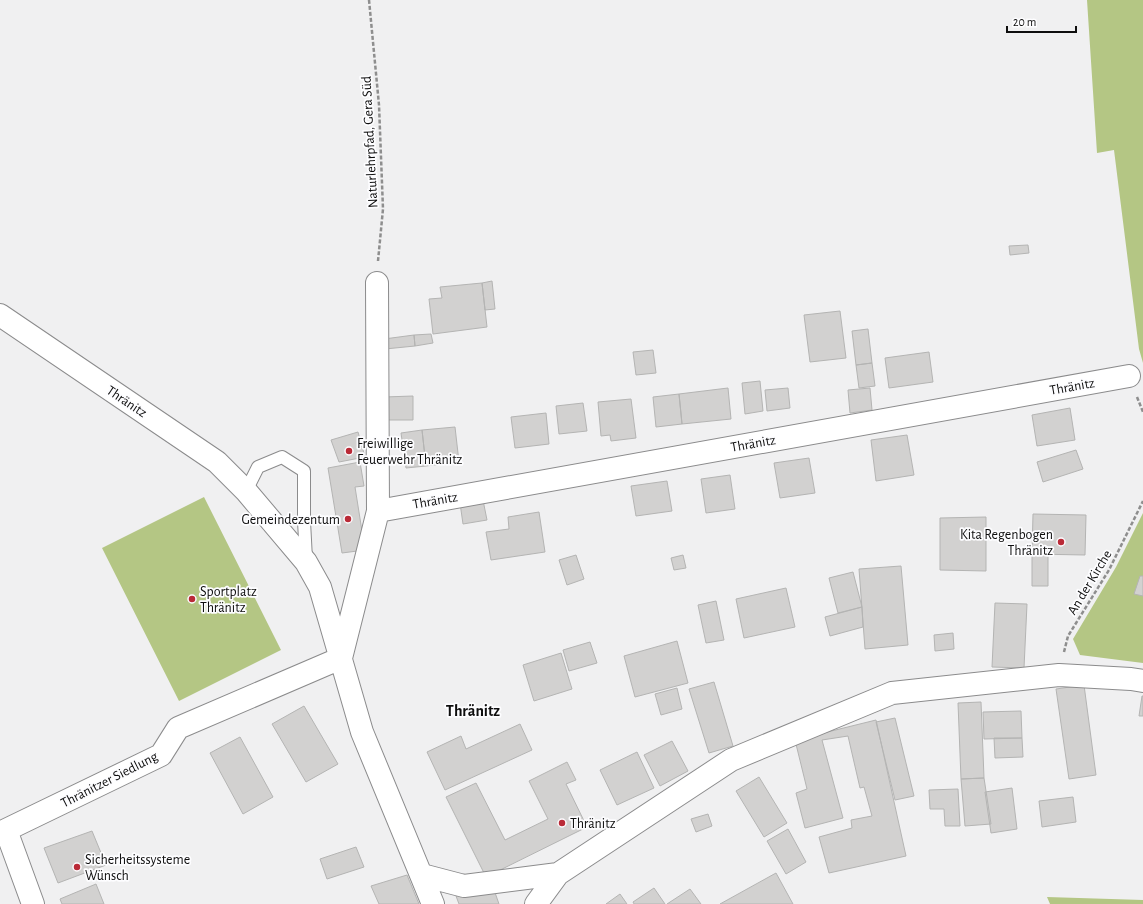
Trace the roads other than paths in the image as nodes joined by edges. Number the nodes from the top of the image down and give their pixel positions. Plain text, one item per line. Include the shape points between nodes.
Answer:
1 (376, 283) road end
2 (0, 315) edge
3 (1129, 376) dead end
4 (246, 491) junction
5 (378, 510) junction
6 (306, 562) junction
7 (341, 658) junction
8 (1143, 681) edge
9 (558, 874) junction
10 (422, 875) junction
11 (33, 904) edge
12 (433, 904) edge
13 (536, 904) edge

1 - 5 street, Thränitz
2 - 4 street, Thränitz via 217,462
3 - 5 street, Thränitz
4 - 6 street, Thränitz
4 - 6 lane via 258,467 282,457 304,472
5 - 7 street, Thränitz
6 - 7 street, Thränitz via 320,587
7 - 10 street, Thränitz via 362,732
7 - 11 street, Thränitzer Siedlung via 178,728 161,755 6,830
8 - 9 street via 1059,675 892,693 731,760
9 - 10 street via 464,886
9 - 13 street
10 - 12 street, Thränitz

